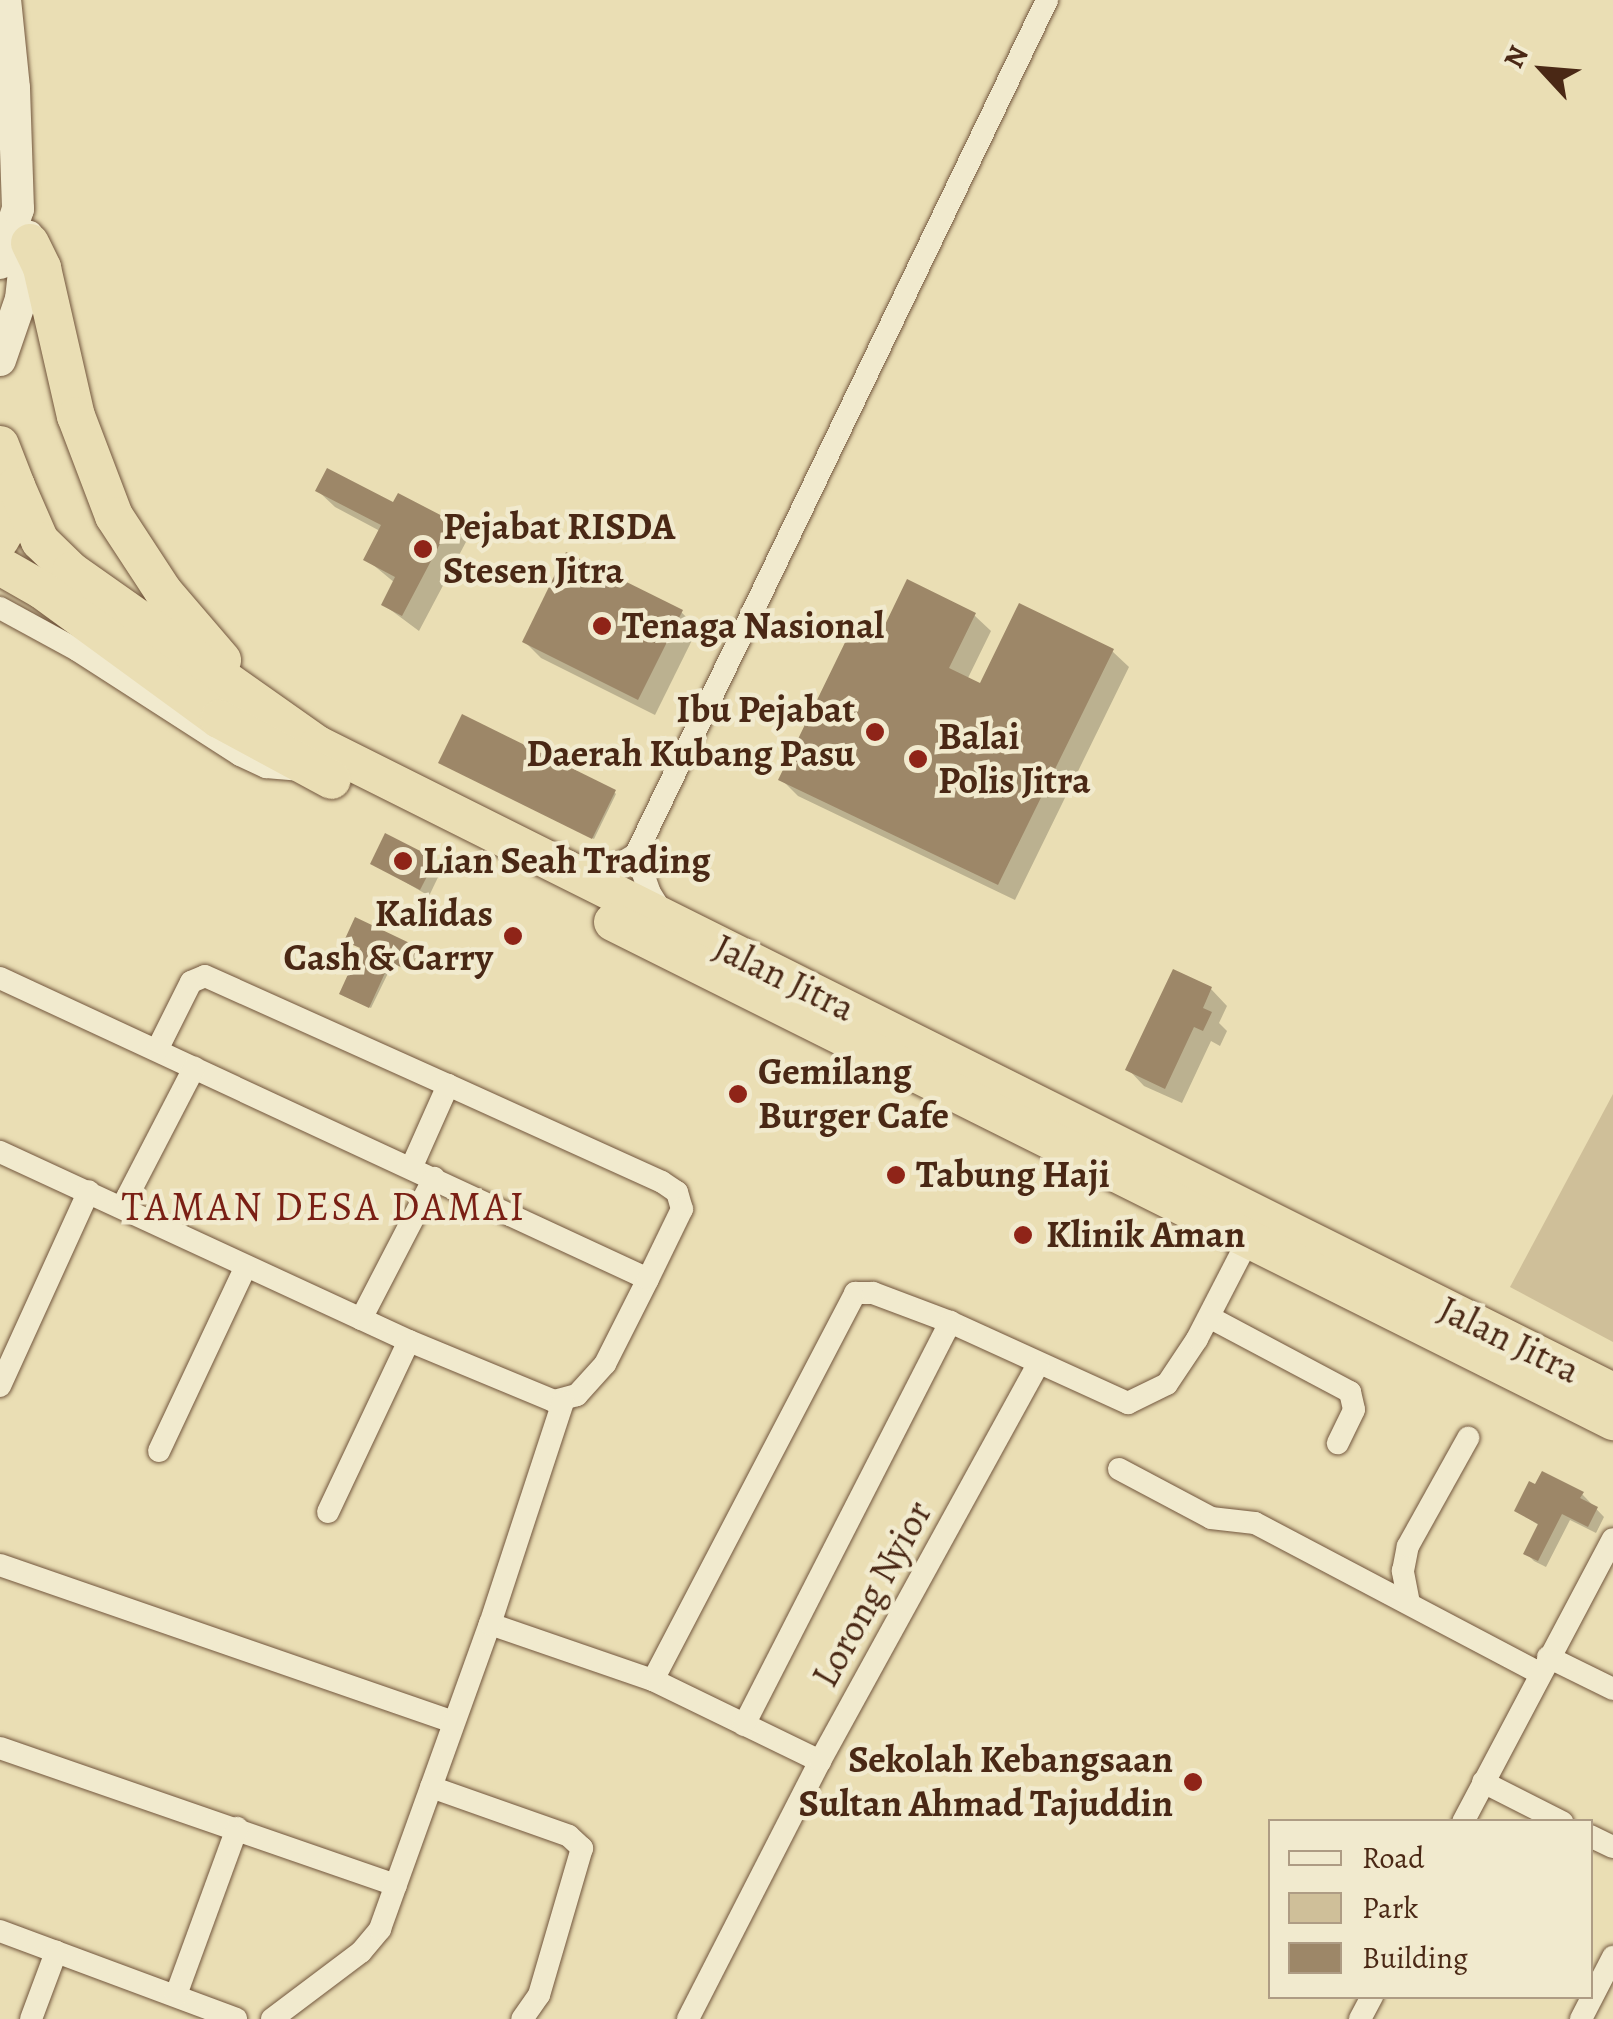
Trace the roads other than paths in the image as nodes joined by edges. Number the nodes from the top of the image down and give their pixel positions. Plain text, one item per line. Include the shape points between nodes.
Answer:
1 (5, 0) edge
2 (1048, 0) edge
3 (16, 238) edge
4 (0, 360) edge
5 (0, 445) edge
6 (16, 486) junction
7 (0, 540) edge
8 (0, 566) edge
9 (0, 608) edge
10 (271, 715) junction
11 (312, 770) junction
12 (636, 854) junction
13 (576, 876) junction
14 (670, 922) junction
15 (0, 978) edge
16 (157, 1050) junction
17 (194, 1068) junction
18 (448, 1086) junction
19 (0, 1152) edge
20 (412, 1166) junction
21 (434, 1178) junction
22 (88, 1191) junction
23 (122, 1207) junction
24 (1248, 1240) junction
25 (246, 1266) junction
26 (648, 1279) junction
27 (1209, 1317) junction
28 (360, 1319) junction
29 (950, 1322) junction
30 (410, 1342) junction
31 (1038, 1364) junction
32 (0, 1386) edge
33 (1613, 1392) edge
34 (563, 1402) junction
35 (1613, 1421) edge
36 (1468, 1438) dead end
37 (1338, 1443) dead end
38 (160, 1452) dead end
39 (1119, 1469) dead end
40 (328, 1512) dead end
41 (1613, 1539) edge
42 (0, 1566) edge
43 (1409, 1603) junction
44 (490, 1624) junction
45 (1544, 1665) junction
46 (653, 1680) junction
47 (1613, 1689) edge
48 (453, 1722) junction
49 (744, 1725) junction
50 (0, 1748) edge
51 (820, 1762) junction
52 (1483, 1782) junction
53 (431, 1787) junction
54 (1464, 1819) edge
55 (1556, 1819) edge
56 (238, 1828) junction
57 (396, 1885) junction
58 (0, 1931) edge
59 (56, 1952) junction
60 (1613, 1957) edge
61 (176, 1995) junction
62 (1593, 1996) edge
63 (275, 2018) edge
64 (30, 2019) edge
65 (236, 2019) edge
66 (522, 2019) edge
67 (688, 2019) edge

1 - 3 main road
2 - 12 street
3 - 4 main road via 21,299
3 - 10 highway via 42,268 76,416 114,516 175,607
5 - 6 highway, Jalan Jitra
6 - 7 highway via 12,519
6 - 10 highway, Jalan Jitra via 30,523 62,562
8 - 11 highway, Jalan Jitra via 219,719
9 - 11 street via 240,755 277,769
10 - 13 highway, Jalan Jitra
11 - 24 highway, Jalan Jitra
12 - 13 street
12 - 14 street
13 - 14 highway, Jalan Jitra
14 - 33 highway, Jalan Jitra
15 - 16 street
16 - 17 street
16 - 18 street via 191,982 206,976
17 - 20 street
17 - 23 street
18 - 20 street
18 - 26 street via 677,1192 682,1209
19 - 22 street
20 - 21 street
21 - 26 street
21 - 28 street
22 - 23 street
22 - 32 street
23 - 25 street
24 - 27 street
24 - 35 highway, Jalan Jitra
25 - 28 street
25 - 38 street
26 - 34 street via 606,1364
27 - 31 street via 1167,1384 1128,1404
27 - 37 street via 1350,1392 1354,1410
28 - 30 street
29 - 31 street
29 - 46 street via 856,1293
29 - 49 street
30 - 34 street
30 - 40 street
31 - 51 street, Lorong Nyior
34 - 44 street
36 - 43 street via 1408,1546
39 - 43 street via 1211,1518 1255,1523
41 - 45 street
42 - 48 street
43 - 45 street
44 - 46 street
44 - 48 street
45 - 47 street
45 - 52 street
46 - 49 street
48 - 53 street
49 - 51 street
50 - 56 street
51 - 67 street, Lorong Nyior
52 - 54 street
52 - 55 street
53 - 57 street
53 - 66 street via 569,1836 582,1848 539,1995
56 - 57 street
56 - 61 street
57 - 63 street via 373,1940
58 - 59 street
59 - 61 street
59 - 64 street
60 - 62 street
61 - 65 street

